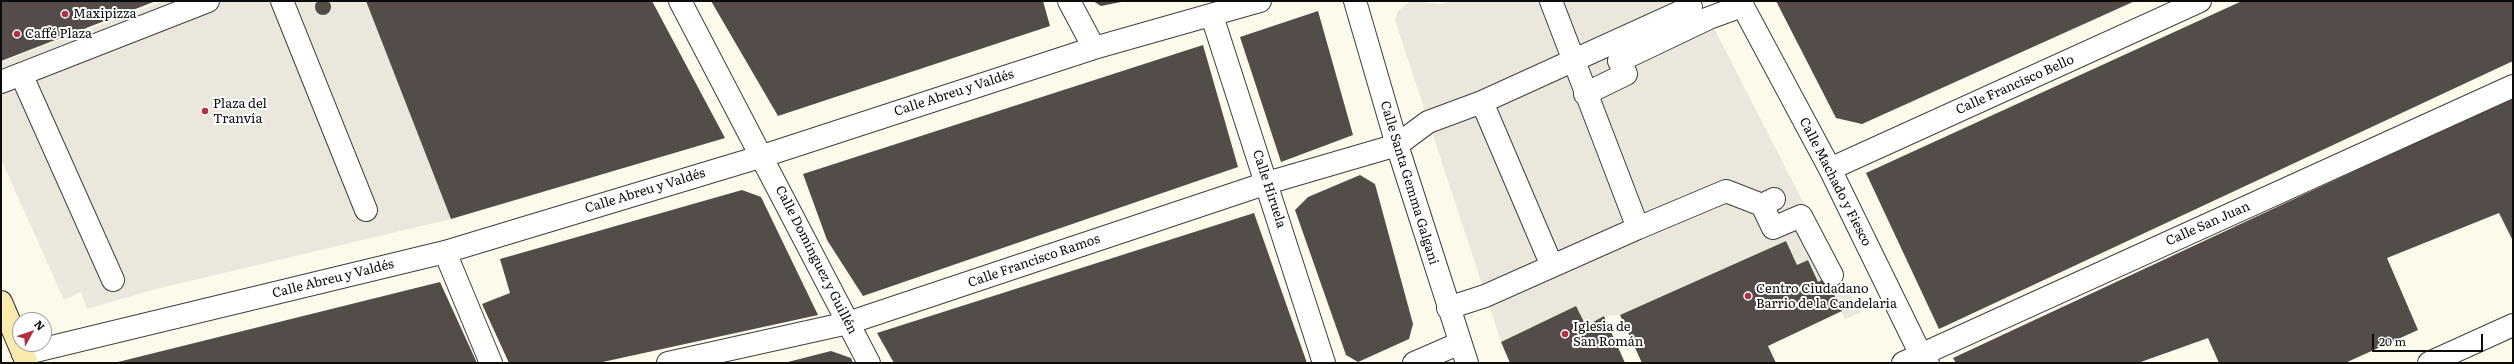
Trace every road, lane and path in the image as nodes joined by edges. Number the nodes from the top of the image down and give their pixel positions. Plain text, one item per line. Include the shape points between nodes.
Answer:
1 (208, 1) edge
2 (282, 1) edge
3 (680, 1) edge
4 (1069, 1) edge
5 (1260, 1) edge
6 (1355, 1) edge
7 (1551, 1) edge
8 (2200, 1) edge
9 (1741, 3) edge
10 (1691, 7) dead end
11 (1212, 16) junction
12 (1094, 48) junction
13 (1574, 60) junction
14 (21, 74) junction
15 (1, 82) edge
16 (2513, 86) edge
17 (1585, 94) junction
18 (1482, 102) junction
19 (1396, 145) junction
20 (763, 156) junction
21 (1830, 169) junction
22 (1267, 182) junction
23 (366, 210) dead end
24 (1638, 228) junction
25 (445, 252) junction
26 (1552, 266) junction
27 (1832, 275) dead end
28 (113, 280) dead end
29 (1, 302) edge
30 (1448, 308) junction
31 (848, 324) junction
32 (2513, 325) edge
33 (1460, 343) junction
34 (25, 358) edge
35 (1917, 360) edge
36 (491, 363) edge
37 (668, 363) edge
38 (870, 363) edge
39 (1324, 363) edge
40 (1414, 363) edge
41 (1467, 363) edge
42 (2429, 363) edge

1 - 14 street
2 - 23 street
3 - 20 street, Calle Domínguez y Guillén
4 - 12 street
5 - 11 street, Calle Abreu y Valdés
6 - 19 street, Calle Santa Gemma Galgani
7 - 13 street
8 - 21 street, Calle Francisco Bello
9 - 17 street via 1619,61 1626,74
9 - 21 street, Calle Machado y Fiesco
10 - 13 street, Calle Francisco Ramos
11 - 12 street, Calle Abreu y Valdés
11 - 22 street, Calle Hiruela
12 - 20 street, Calle Abreu y Valdés
13 - 17 street
13 - 18 street, Calle Francisco Ramos
14 - 15 street
14 - 28 street
16 - 35 street, Calle San Juan
17 - 24 street
18 - 19 street, Calle Francisco Ramos via 1428,122
18 - 26 street
19 - 22 street, Calle Francisco Ramos
19 - 30 street, Calle Santa Gemma Galgani
20 - 25 street, Calle Abreu y Valdés
20 - 31 street, Calle Domínguez y Guillén
21 - 35 street, Calle Machado y Fiesco
22 - 31 street, Calle Francisco Ramos
22 - 39 street, Calle Hiruela
24 - 26 street
24 - 27 street via 1726,191 1768,202 1773,228 1801,216
25 - 34 street, Calle Abreu y Valdés
25 - 36 street
26 - 30 street via 1485,296
29 - 34 main road
30 - 33 street, Calle Santa Gemma Galgani
31 - 37 street, Calle Francisco Ramos
31 - 38 street, Calle Domínguez y Guillén
32 - 42 street
33 - 40 street
33 - 41 street, Calle Santa Gemma Galgani

